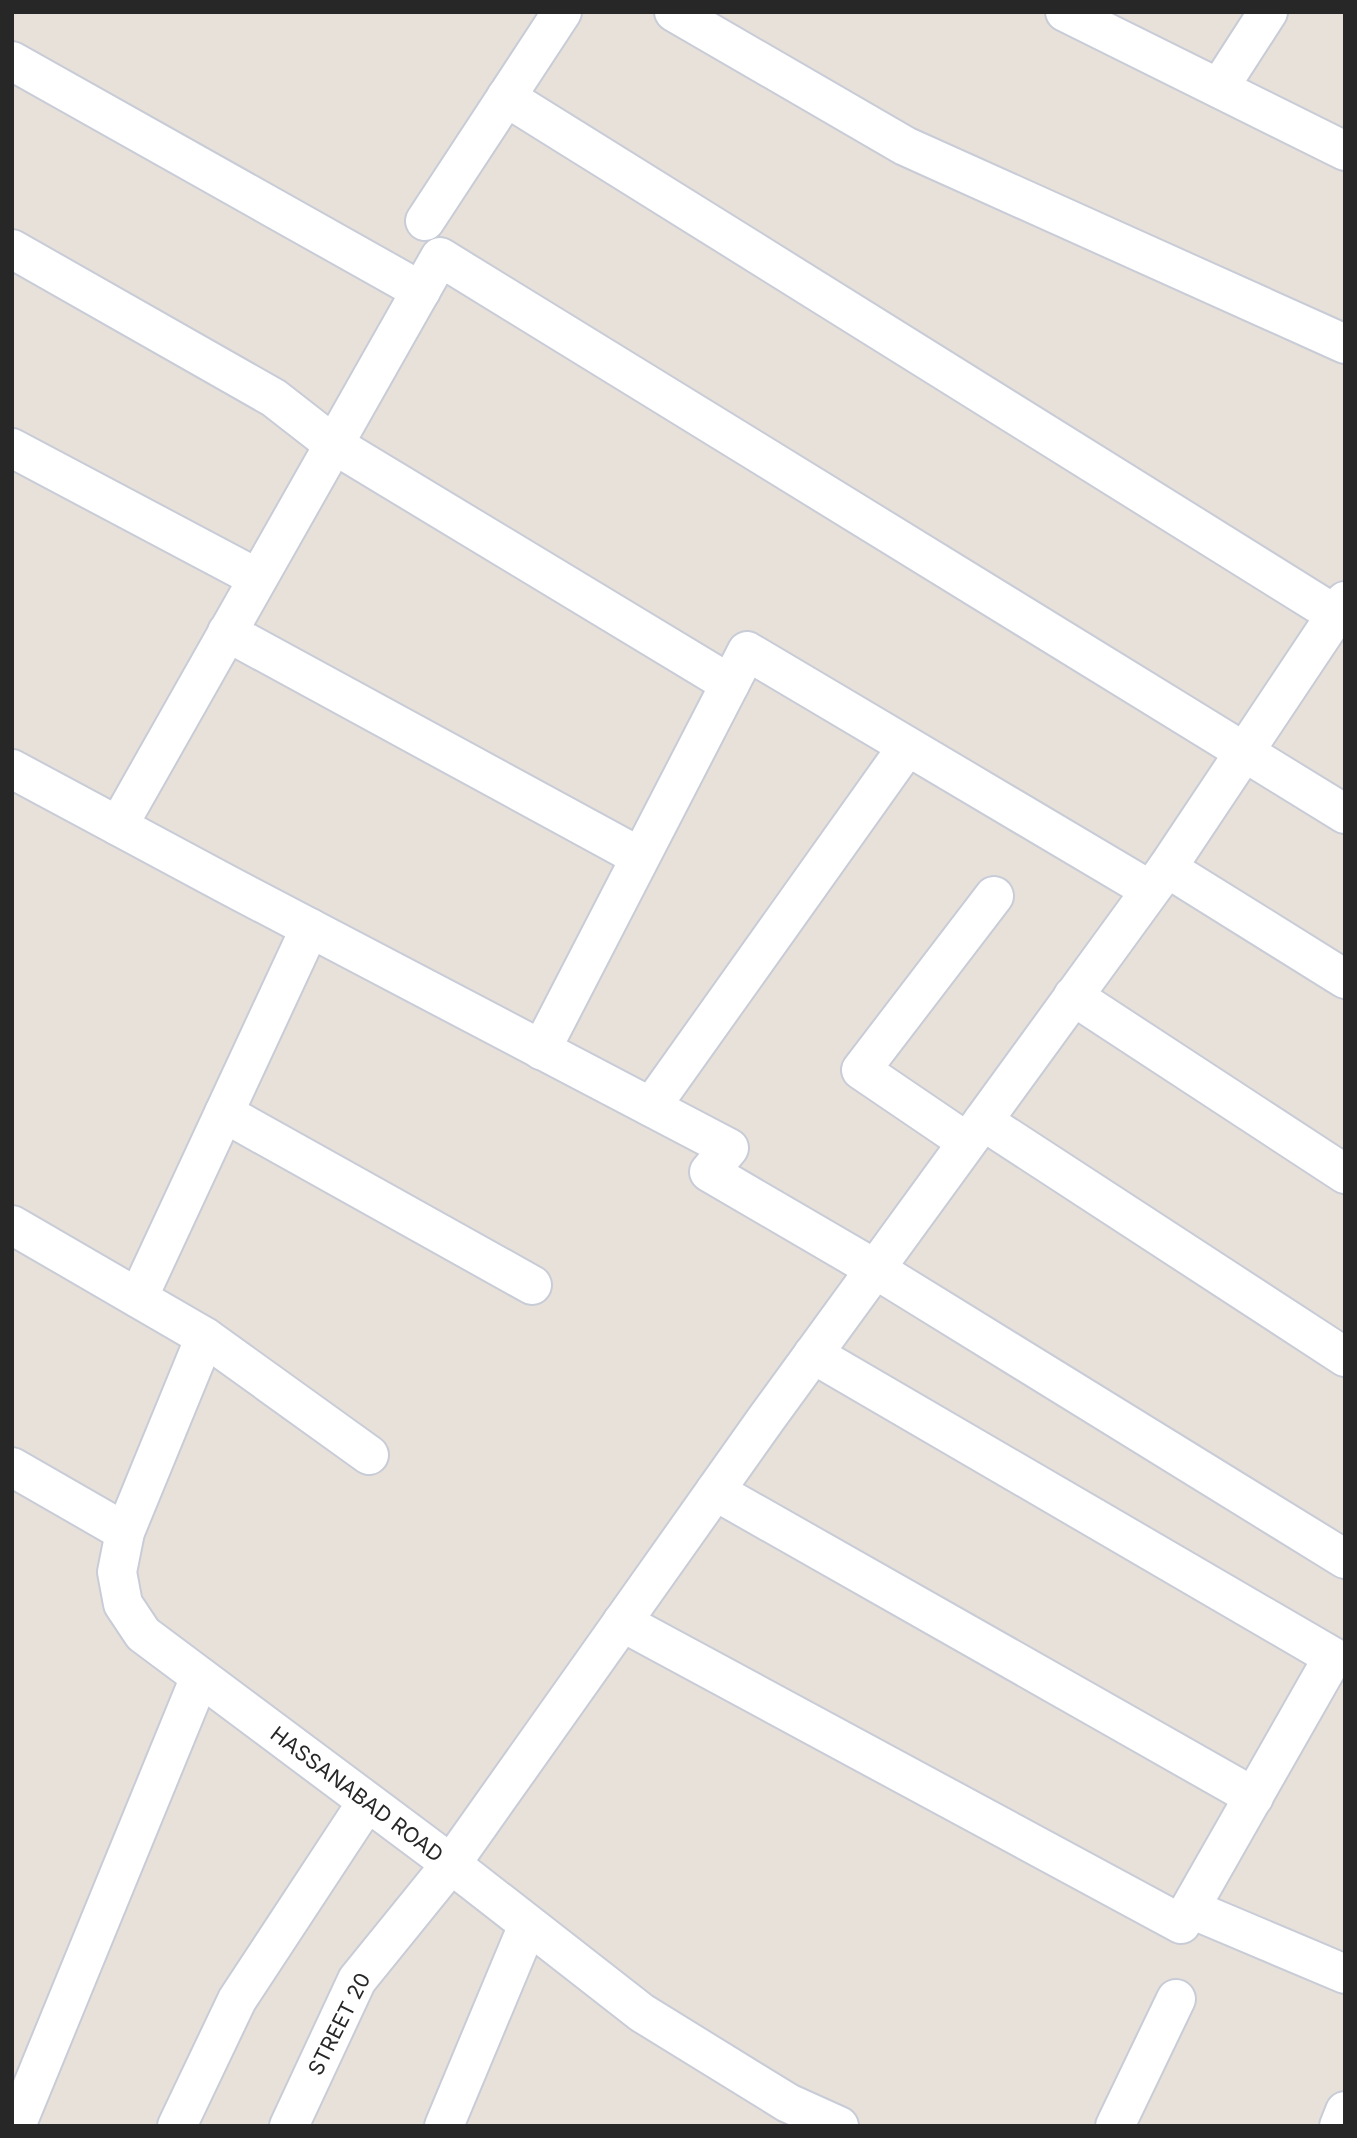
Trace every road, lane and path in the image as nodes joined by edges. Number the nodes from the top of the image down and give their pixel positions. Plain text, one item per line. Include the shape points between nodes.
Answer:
1 (562, 12) edge
2 (674, 12) edge
3 (1065, 12) edge
4 (1268, 12) edge
5 (12, 61) edge
6 (1219, 89) junction
7 (506, 97) junction
8 (1345, 151) edge
9 (425, 221) dead end
10 (12, 249) edge
11 (421, 291) junction
12 (1345, 344) edge
13 (333, 444) junction
14 (12, 448) edge
15 (257, 578) junction
16 (1340, 608) edge
17 (227, 632) junction
18 (730, 684) junction
19 (907, 747) junction
20 (1244, 752) junction
21 (12, 769) edge
22 (1345, 814) edge
23 (118, 825) junction
24 (640, 857) junction
25 (1158, 879) junction
26 (994, 896) dead end
27 (310, 928) junction
28 (1345, 979) edge
29 (1073, 996) junction
30 (541, 1050) junction
31 (651, 1107) junction
32 (224, 1114) junction
33 (975, 1132) junction
34 (1345, 1174) edge
35 (12, 1225) edge
36 (876, 1269) junction
37 (533, 1284) dead end
38 (138, 1298) junction
39 (205, 1337) junction
40 (813, 1354) junction
41 (1345, 1357) edge
42 (369, 1455) dead end
43 (12, 1467) edge
44 (715, 1491) junction
45 (125, 1532) junction
46 (1345, 1559) edge
47 (622, 1622) junction
48 (1339, 1660) edge
49 (200, 1677) junction
50 (1254, 1797) junction
51 (367, 1802) junction
52 (451, 1864) junction
53 (1191, 1909) junction
54 (528, 1925) junction
55 (1345, 1974) edge
56 (1176, 1999) dead end
57 (1345, 2112) edge
58 (16, 2126) edge
59 (177, 2126) edge
60 (289, 2126) edge
61 (444, 2126) edge
62 (839, 2126) edge
63 (1115, 2126) edge
64 (1339, 2126) edge

1 - 7 street
2 - 12 street via 905,146
3 - 6 street
4 - 6 street
5 - 11 street
6 - 8 street
7 - 9 street
7 - 16 street
10 - 13 street via 274,398
11 - 13 street
11 - 20 street via 440,257
13 - 15 street
13 - 18 street
14 - 15 street
15 - 17 street
16 - 20 street, STREET 20
17 - 23 street
17 - 24 street
18 - 19 street via 747,651
18 - 24 street
19 - 25 street
19 - 31 street
20 - 22 street
20 - 25 street, STREET 20
21 - 23 street
23 - 27 street
24 - 30 street
25 - 28 street
25 - 29 street, STREET 20
26 - 33 street via 861,1070
27 - 30 street
27 - 32 street
29 - 33 street, STREET 20
29 - 34 street
30 - 31 street
31 - 36 street via 729,1148 709,1172
32 - 37 street
32 - 38 street
33 - 36 street, STREET 20
33 - 41 street
35 - 38 street
36 - 40 street, STREET 20
36 - 46 street
38 - 39 street
39 - 42 street
39 - 45 street, HASSANABAD ROAD
40 - 44 street, STREET 20
40 - 48 street
43 - 45 street
44 - 47 street, STREET 20
44 - 50 street
45 - 49 street, HASSANABAD ROAD via 117,1572 123,1604 143,1634
47 - 52 street, STREET 20
47 - 53 street via 1181,1924
48 - 50 street
49 - 51 street, HASSANABAD ROAD
49 - 58 street
50 - 53 street
51 - 52 street, HASSANABAD ROAD
51 - 59 street via 237,2000
52 - 54 street, HASSANABAD ROAD
52 - 60 street, STREET 20 via 357,1980
53 - 55 street
54 - 61 street
54 - 62 street, HASSANABAD ROAD via 642,2013 788,2103
56 - 63 street
57 - 64 street

